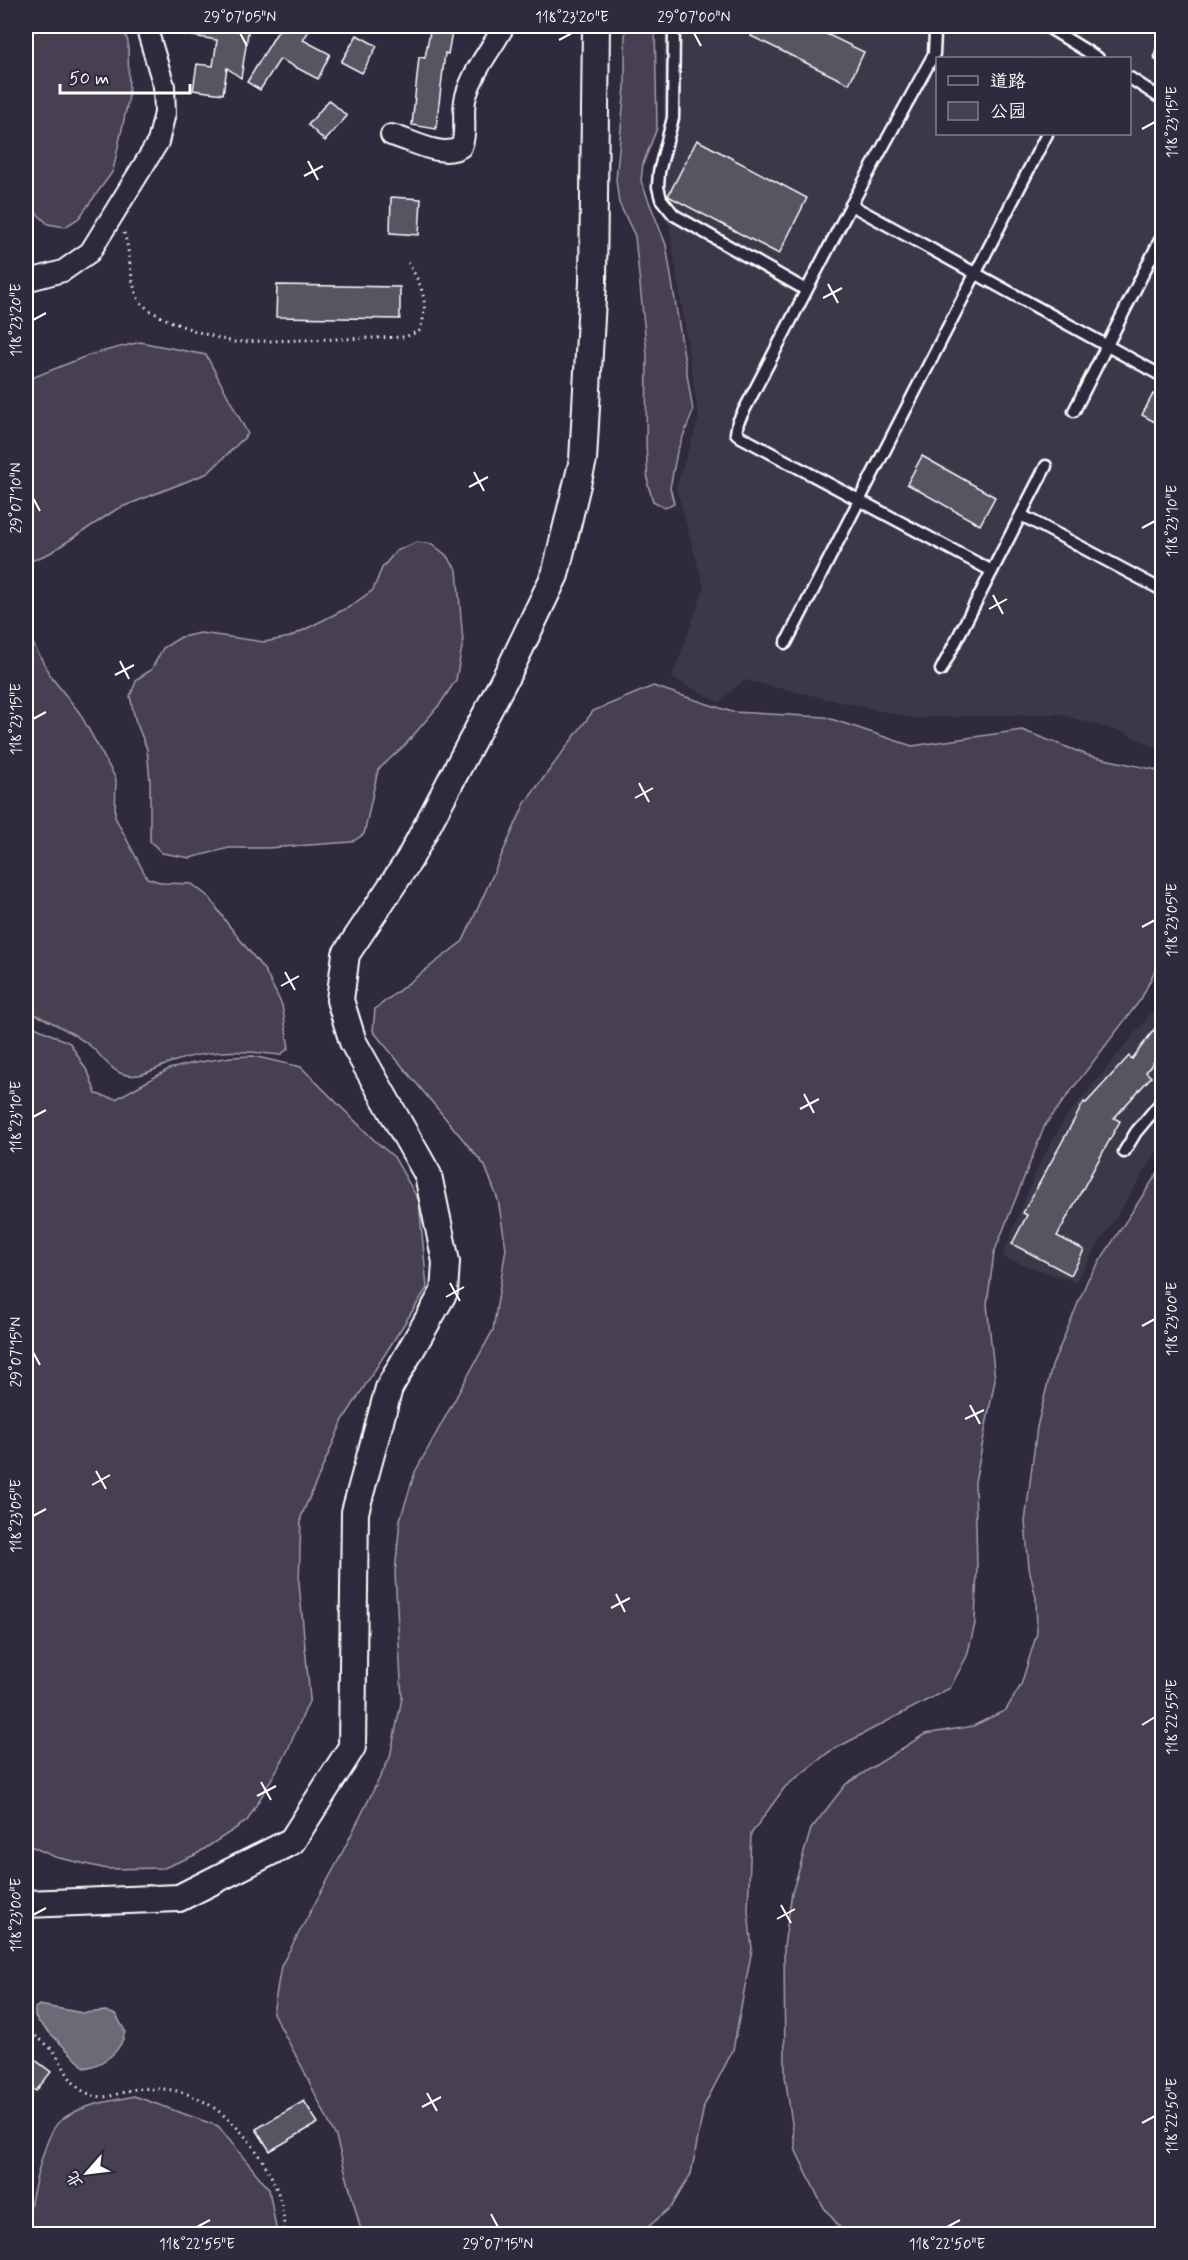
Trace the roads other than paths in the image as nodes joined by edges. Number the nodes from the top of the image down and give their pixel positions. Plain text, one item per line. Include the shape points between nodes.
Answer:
1 (146, 26) edge
2 (504, 26) edge
3 (596, 26) edge
4 (674, 26) edge
5 (931, 26) edge
6 (1046, 26) edge
7 (1096, 57) edge
8 (1131, 79) edge
9 (1162, 99) edge
10 (391, 135) dead end
11 (1046, 135) edge
12 (851, 205) junction
13 (1162, 236) edge
14 (976, 273) junction
15 (26, 281) edge
16 (806, 290) junction
17 (1107, 346) junction
18 (1162, 376) edge
19 (1074, 411) dead end
20 (1046, 466) dead end
21 (860, 500) junction
22 (1021, 515) junction
23 (992, 571) junction
24 (1162, 590) edge
25 (786, 643) dead end
26 (941, 670) dead end
27 (1162, 1101) edge
28 (1124, 1152) dead end
29 (26, 1904) edge

1 - 15 street via 164,86 165,113 158,142 90,252 63,271
2 - 10 street via 475,72 465,98 461,147 442,152
3 - 29 street via 593,282 583,460 555,575 409,860 346,954 340,1000 352,1042 428,1175 446,1262 444,1292 388,1388 355,1512 352,1747 292,1840 179,1898
4 - 16 lane via 672,118 659,172 661,199 674,215
5 - 12 lane via 935,33 934,54
6 - 7 lane
8 - 9 lane
11 - 14 lane
12 - 14 lane
12 - 16 lane
13 - 17 lane
14 - 17 lane
14 - 21 lane
16 - 21 lane via 738,422 736,433
17 - 18 lane
17 - 19 lane
20 - 22 lane
21 - 23 lane
21 - 25 lane
22 - 23 lane
22 - 24 lane
23 - 26 lane
27 - 28 lane

